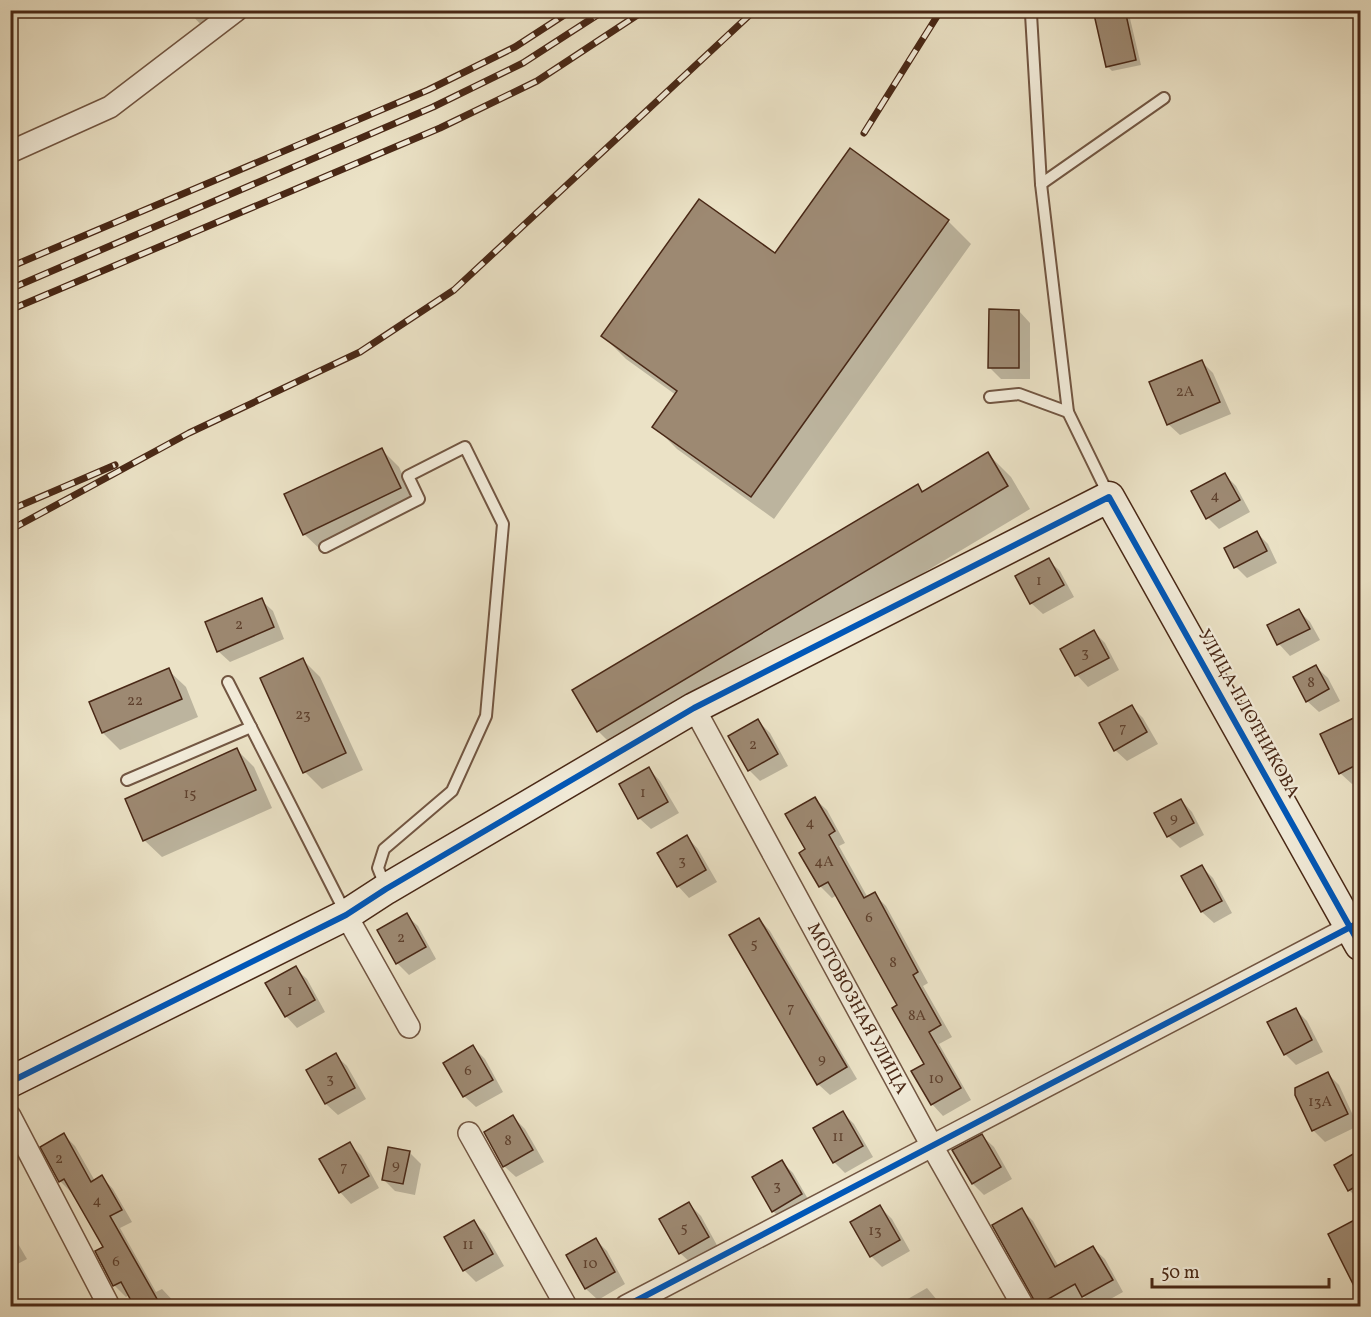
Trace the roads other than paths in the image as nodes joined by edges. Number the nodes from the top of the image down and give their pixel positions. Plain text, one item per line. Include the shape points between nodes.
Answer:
1 (237, 10) edge
2 (1033, 12) edge
3 (1164, 98) dead end
4 (10, 152) edge
5 (1041, 184) junction
6 (990, 397) dead end
7 (1068, 412) junction
8 (1109, 497) junction
9 (325, 547) dead end
10 (228, 682) dead end
11 (694, 708) junction
12 (251, 727) junction
13 (127, 780) dead end
14 (386, 888) junction
15 (346, 915) junction
16 (1357, 932) edge
17 (409, 1027) dead end
18 (10, 1082) edge
19 (10, 1116) edge
20 (469, 1133) dead end
21 (933, 1146) junction
22 (109, 1306) edge
23 (566, 1306) edge
24 (626, 1306) edge
25 (1023, 1306) edge

1 - 4 street via 110,107
2 - 5 lane
3 - 5 lane
5 - 7 lane
6 - 7 lane via 1019,394
7 - 8 lane
8 - 11 street
8 - 16 street, УЛИЦА ПЛОТНИКОВА
9 - 14 lane via 419,499 408,476 465,447 503,525 486,716 452,791 384,849 378,868
10 - 12 lane
11 - 14 street
11 - 21 street, МОТОВОЗНАЯ УЛИЦА
12 - 13 lane
12 - 15 lane
14 - 15 street
15 - 17 street
15 - 18 street
16 - 21 street
19 - 22 street
20 - 23 street
21 - 24 street
21 - 25 street, МОТОВОЗНАЯ УЛИЦА

